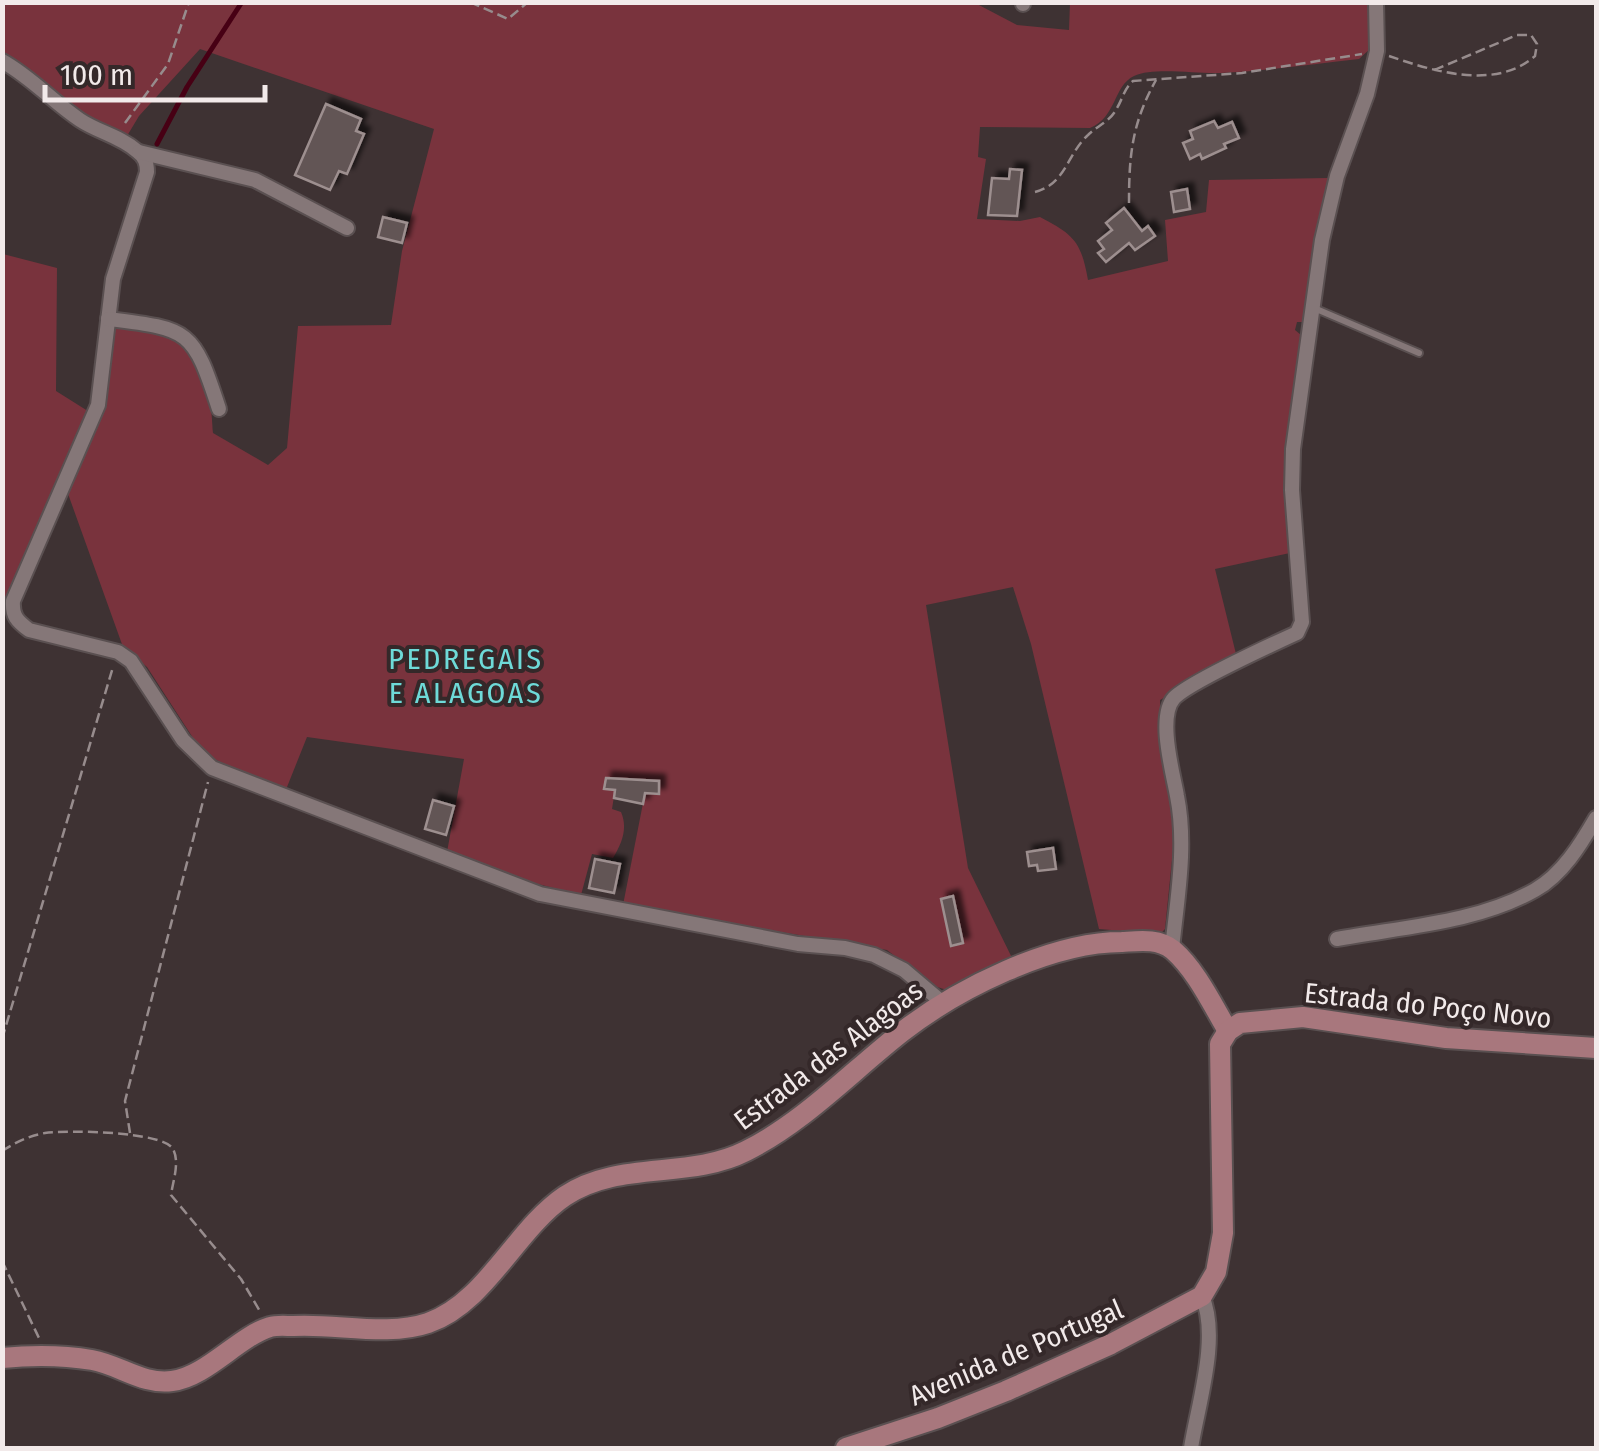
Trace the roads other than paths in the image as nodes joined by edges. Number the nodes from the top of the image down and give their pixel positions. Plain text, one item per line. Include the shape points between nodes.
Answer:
1 (1376, 2) edge
2 (2, 62) edge
3 (138, 152) junction
4 (348, 228) dead end
5 (1313, 308) junction
6 (108, 319) junction
7 (1419, 352) dead end
8 (219, 409) dead end
9 (1596, 818) edge
10 (1337, 939) dead end
11 (1172, 950) junction
12 (943, 1003) junction
13 (1228, 1031) junction
14 (1596, 1048) edge
15 (1202, 1296) junction
16 (2, 1358) edge
17 (846, 1448) edge
18 (1191, 1448) edge

1 - 5 street via 1377,51 1337,176
2 - 3 street via 86,124
3 - 4 street via 256,180
3 - 6 street via 148,172 124,240
5 - 7 lane
5 - 11 street via 1293,448 1302,622 1296,633 1170,704 1166,726 1182,851
6 - 8 street via 180,332 196,350
6 - 12 street via 98,405 13,601 17,622 118,652 212,768 540,894 874,954
9 - 10 street via 1555,874 1513,900
11 - 12 street, Estrada das Alagoas via 1156,941 1069,948
11 - 13 street
12 - 16 street, Estrada das Alagoas via 744,1152 710,1165 611,1176 561,1198 465,1302 428,1323 270,1327 174,1382 44,1354
13 - 14 street, Estrada do Poço Novo via 1256,1020 1303,1017 1446,1038
13 - 15 street via 1218,1058 1223,1232 1216,1272
15 - 17 street, Avenida de Portugal via 1006,1391
15 - 18 street via 1210,1334

